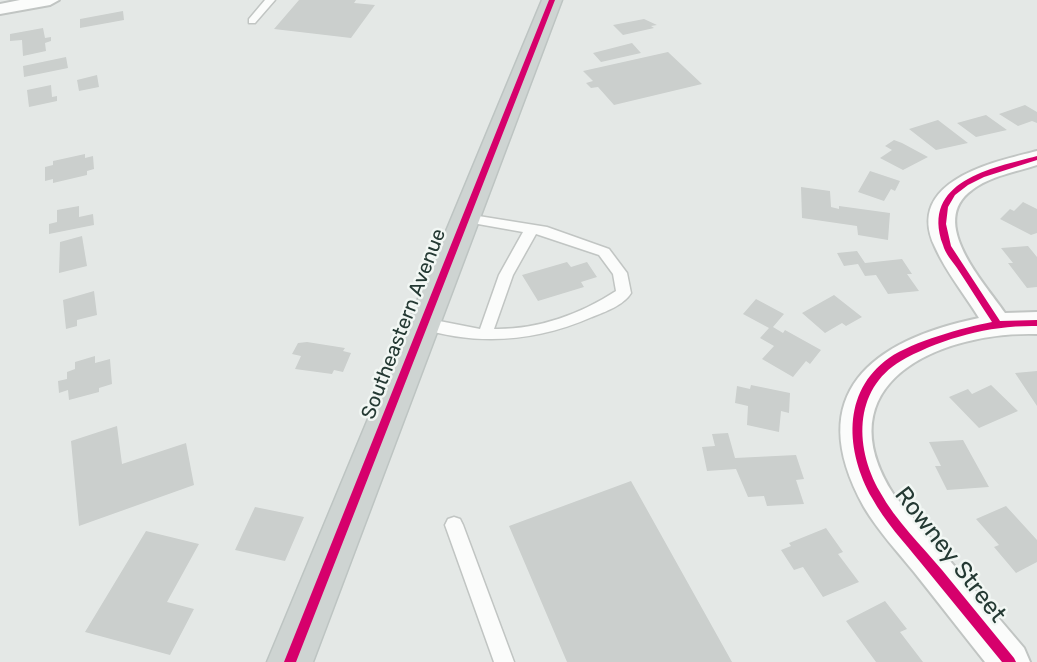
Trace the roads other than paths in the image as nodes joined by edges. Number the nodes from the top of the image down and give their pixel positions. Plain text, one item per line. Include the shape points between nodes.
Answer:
1 (50, 0) edge
2 (270, 0) edge
3 (552, 0) edge
4 (0, 9) edge
5 (252, 21) dead end
6 (1037, 158) edge
7 (466, 218) junction
8 (532, 228) junction
9 (997, 323) junction
10 (1037, 323) edge
11 (424, 324) junction
12 (485, 335) junction
13 (454, 525) dead end
14 (290, 662) edge
15 (504, 662) edge
16 (1010, 662) edge

1 - 4 street
2 - 5 lane
3 - 7 main road, Southeastern Avenue
6 - 9 street via 963,183 948,196 941,212 947,246
7 - 8 lane
7 - 11 main road, Southeastern Avenue
8 - 12 lane via 506,276
8 - 12 lane via 604,252 620,273 624,294 607,306 566,321 516,333
9 - 10 street, Rowney Street
9 - 16 street, Rowney Street via 946,337 897,357 874,374 857,418 857,440 872,487 896,524
11 - 12 lane
11 - 14 main road, Southeastern Avenue
13 - 15 lane

